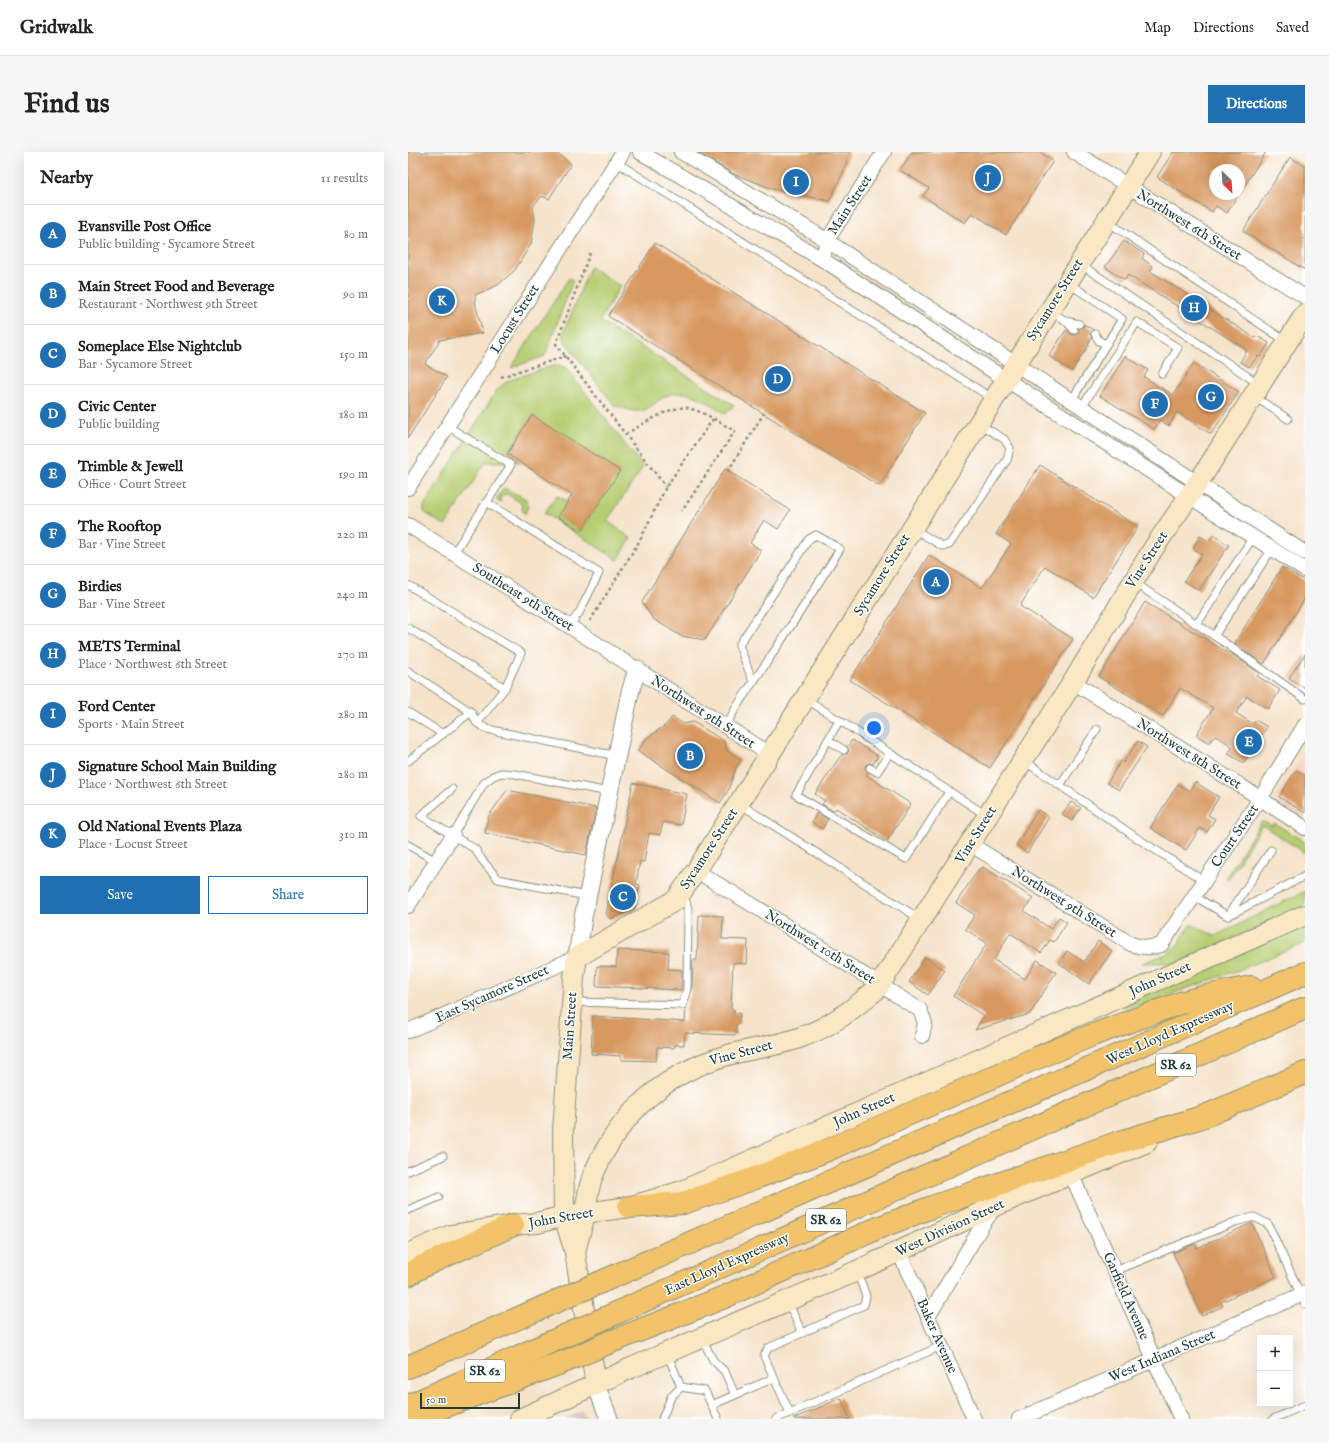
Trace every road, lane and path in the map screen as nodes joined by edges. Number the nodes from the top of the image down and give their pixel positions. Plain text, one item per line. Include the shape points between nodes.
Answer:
1 (640, 152) edge
2 (680, 152) edge
3 (884, 152) edge
4 (1074, 152) edge
5 (1150, 152) edge
6 (620, 157) edge
7 (1128, 186) junction
8 (1106, 221) junction
9 (826, 242) junction
10 (590, 253) dead end
11 (824, 261) junction
12 (1079, 262) junction
13 (1067, 282) junction
14 (1305, 297) edge
15 (1049, 310) junction
16 (1305, 314) edge
17 (1066, 321) junction
18 (1079, 324) dead end
19 (1074, 330) dead end
20 (1093, 337) dead end
21 (1287, 342) junction
22 (1106, 344) junction
23 (566, 356) junction
24 (1010, 372) junction
25 (1162, 374) dead end
26 (501, 377) dead end
27 (1257, 391) junction
28 (993, 399) junction
29 (1076, 405) junction
30 (764, 413) dead end
31 (713, 419) junction
32 (1288, 419) dead end
33 (978, 423) junction
34 (447, 426) junction
35 (626, 434) junction
36 (728, 471) dead end
37 (666, 487) junction
38 (408, 488) edge
39 (1194, 490) junction
40 (486, 502) junction
41 (682, 511) dead end
42 (408, 525) edge
43 (912, 528) junction
44 (1253, 537) junction
45 (1272, 549) junction
46 (1305, 553) edge
47 (453, 554) junction
48 (1305, 570) edge
49 (1133, 582) junction
50 (408, 586) edge
51 (590, 621) dead end
52 (1197, 624) junction
53 (569, 626) junction
54 (408, 628) edge
55 (1214, 636) junction
56 (637, 669) junction
57 (408, 671) edge
58 (753, 682) junction
59 (1073, 682) junction
60 (505, 688) junction
61 (804, 698) junction
62 (1305, 699) edge
63 (408, 712) edge
64 (471, 712) junction
65 (839, 721) junction
66 (477, 723) junction
67 (1305, 725) edge
68 (726, 726) junction
69 (1097, 729) dead end
70 (443, 734) junction
71 (828, 740) junction
72 (844, 750) dead end
73 (890, 752) junction
74 (769, 754) junction
75 (617, 756) junction
76 (410, 757) edge
77 (1023, 760) junction
78 (870, 768) dead end
79 (1060, 785) junction
80 (452, 789) dead end
81 (609, 792) junction
82 (949, 792) junction
83 (1260, 799) junction
84 (738, 803) junction
85 (987, 817) junction
86 (1305, 828) edge
87 (453, 835) junction
88 (970, 844) junction
89 (408, 845) edge
90 (1271, 850) dead end
91 (436, 861) junction
92 (696, 871) junction
93 (1305, 876) edge
94 (1204, 881) junction
95 (683, 891) junction
96 (588, 896) junction
97 (1194, 896) junction
98 (409, 903) edge
99 (1305, 915) edge
100 (1228, 916) junction
101 (922, 920) junction
102 (1161, 945) joint
103 (577, 957) junction
104 (1296, 977) edge
105 (880, 985) junction
106 (572, 1002) junction
107 (1305, 1008) edge
108 (408, 1031) edge
109 (922, 1036) dead end
110 (1305, 1073) edge
111 (1205, 1116) junction
112 (444, 1156) dead end
113 (408, 1171) edge
114 (1071, 1174) junction
115 (439, 1197) dead end
116 (996, 1206) junction
117 (629, 1208) junction
118 (408, 1210) edge
119 (585, 1213) junction
120 (564, 1216) junction
121 (513, 1225) junction
122 (575, 1252) junction
123 (899, 1252) junction
124 (408, 1254) edge
125 (857, 1271) junction
126 (1115, 1271) junction
127 (408, 1275) edge
128 (1304, 1297) edge
129 (788, 1301) junction
130 (928, 1317) junction
131 (802, 1333) junction
132 (701, 1338) junction
133 (941, 1346) junction
134 (667, 1353) junction
135 (1154, 1360) junction
136 (408, 1367) edge
137 (774, 1378) junction
138 (596, 1385) junction
139 (681, 1387) junction
140 (735, 1395) junction
141 (712, 1405) junction
142 (1305, 1405) edge
143 (408, 1406) edge
144 (790, 1413) junction
145 (408, 1418) edge
146 (520, 1419) edge
147 (609, 1419) edge
148 (662, 1419) edge
149 (718, 1419) edge
150 (776, 1419) edge
151 (974, 1419) edge
152 (1019, 1419) edge
153 (1180, 1419) edge
154 (1273, 1419) edge

1 - 11 street
2 - 9 street
3 - 9 street, Main Street
4 - 7 street, Northwest 6th Street
5 - 7 main road, Sycamore Street
6 - 28 lane
6 - 34 street, Locust Street
7 - 8 main road, Sycamore Street
7 - 14 street, Northwest 6th Street
8 - 12 main road, Sycamore Street
8 - 21 lane
9 - 11 street, Main Street
9 - 24 street
10 - 23 path via 556,344
11 - 24 street
12 - 13 main road, Sycamore Street
12 - 27 lane
13 - 15 main road, Sycamore Street
13 - 22 lane via 1122,319
15 - 17 lane
15 - 24 main road, Sycamore Street
16 - 21 main road, Vine Street
17 - 18 lane
17 - 19 lane
20 - 22 lane
21 - 27 main road, Vine Street
22 - 29 lane
23 - 26 path
23 - 35 path
24 - 28 main road, Sycamore Street
24 - 29 street
24 - 39 street
25 - 29 lane via 1178,348 1137,322
27 - 32 lane
27 - 39 main road, Vine Street
28 - 33 main road, Sycamore Street
29 - 39 street
30 - 36 path
31 - 35 path via 686,407 670,410
31 - 37 path
31 - 41 path via 735,431
33 - 43 main road, Sycamore Street
33 - 43 lane via 1004,439 1010,448 1007,460 948,545 942,546
34 - 38 street, Locust Street
34 - 40 lane via 511,464
35 - 37 path
37 - 51 path via 640,540
39 - 44 street
39 - 46 street
39 - 49 main road, Vine Street
40 - 47 lane
40 - 53 lane via 599,572
42 - 47 street, Southeast 9th Street
43 - 61 main road, Sycamore Street
44 - 45 street
44 - 52 lane
45 - 48 street
45 - 55 lane
47 - 53 street, Southeast 9th Street
49 - 52 lane
49 - 59 main road, Vine Street
50 - 60 lane via 521,653
52 - 55 lane
53 - 56 street, Southeast 9th Street
54 - 60 lane
55 - 62 lane
56 - 68 street, Northwest 9th Street
56 - 75 street, Main Street
57 - 64 lane
58 - 58 lane via 840,549 816,535 809,539 740,645
58 - 68 lane
59 - 77 main road, Vine Street
59 - 83 street, Northwest 8th Street
60 - 66 lane
61 - 65 lane
61 - 74 main road, Sycamore Street
63 - 70 lane
64 - 66 lane
64 - 70 lane
65 - 71 lane
65 - 73 lane
66 - 75 lane via 487,729
67 - 83 street, Court Street
68 - 74 street, Northwest 9th Street
69 - 79 lane
70 - 76 lane
71 - 72 lane
71 - 82 lane via 796,795 906,860
73 - 78 lane via 877,772
73 - 82 lane
74 - 84 main road, Sycamore Street
75 - 81 street, Main Street
77 - 79 lane
77 - 85 main road, Vine Street
79 - 94 lane
80 - 87 lane via 421,816
81 - 87 lane via 501,773 484,783
81 - 96 street, Main Street
82 - 85 lane
83 - 86 street, Northwest 8th Street
83 - 94 street, Court Street
84 - 92 main road, Sycamore Street
84 - 101 lane
85 - 88 main road, Vine Street
87 - 91 street
87 - 96 lane via 475,849 498,879
88 - 101 main road, Vine Street
88 - 102 street, Northwest 9th Street via 1130,944 1152,948
89 - 91 lane
90 - 100 lane
91 - 98 street
92 - 95 main road, Sycamore Street
92 - 105 street, Northwest 10th Street
93 - 100 lane
94 - 97 street, Court Street
95 - 103 main road, Sycamore Street via 676,900
95 - 106 lane via 688,908 687,988 683,1005
96 - 103 street, Main Street
97 - 100 lane
97 - 102 street, Court Street
99 - 117 main road, John Street via 682,1191
101 - 105 main road, Vine Street
103 - 106 main road, Main Street
103 - 108 street, East Sycamore Street
104 - 117 main road via 1180,1003 1090,1036 825,1151 750,1180 683,1203
104 - 136 main road, West Lloyd Expressway / SR 62, bridge
105 - 109 street, Northwest 10th Street via 920,1010 925,1023
105 - 119 main road, Vine Street via 853,1010 812,1033 702,1064 660,1087 627,1118 610,1141 587,1194
106 - 120 main road, Main Street via 563,1131
107 - 143 main road, East Lloyd Expressway / SR 62, bridge
110 - 111 main road, West Division Street
111 - 114 main road, West Division Street
111 - 145 main road, bridge via 932,1207 878,1228 722,1298 438,1409
112 - 113 lane
114 - 116 main road, West Division Street
114 - 126 street, Garfield Avenue
115 - 118 lane
116 - 123 main road, West Division Street
116 - 130 street via 982,1224
117 - 119 main road, John Street
119 - 120 main road, John Street
119 - 122 main road, Vine Street
120 - 121 main road, John Street via 537,1223
120 - 122 main road, Main Street
121 - 124 main road, John Street via 451,1235
121 - 127 main road
122 - 138 main road, Main Street
123 - 125 main road, West Division Street
123 - 130 street, Baker Avenue
125 - 129 main road, West Division Street
125 - 131 lane via 866,1296 864,1305
126 - 128 lane via 1235,1222 1254,1217 1268,1224
126 - 135 street, Garfield Avenue
128 - 135 street, West Indiana Street
129 - 131 lane
129 - 132 main road, West Division Street
130 - 133 street, Baker Avenue
131 - 137 lane via 768,1348 764,1356
132 - 134 main road, West Division Street
132 - 140 lane via 713,1360 725,1372
133 - 144 lane
133 - 151 street, Baker Avenue
134 - 138 main road, West Division Street
134 - 139 lane
135 - 152 street, West Indiana Street
135 - 153 street, Garfield Avenue
137 - 140 lane
137 - 144 lane
138 - 146 main road, West Division Street
138 - 147 street
139 - 141 lane via 705,1391
139 - 148 lane via 671,1397
140 - 141 lane
141 - 149 lane
142 - 154 lane
144 - 150 lane

